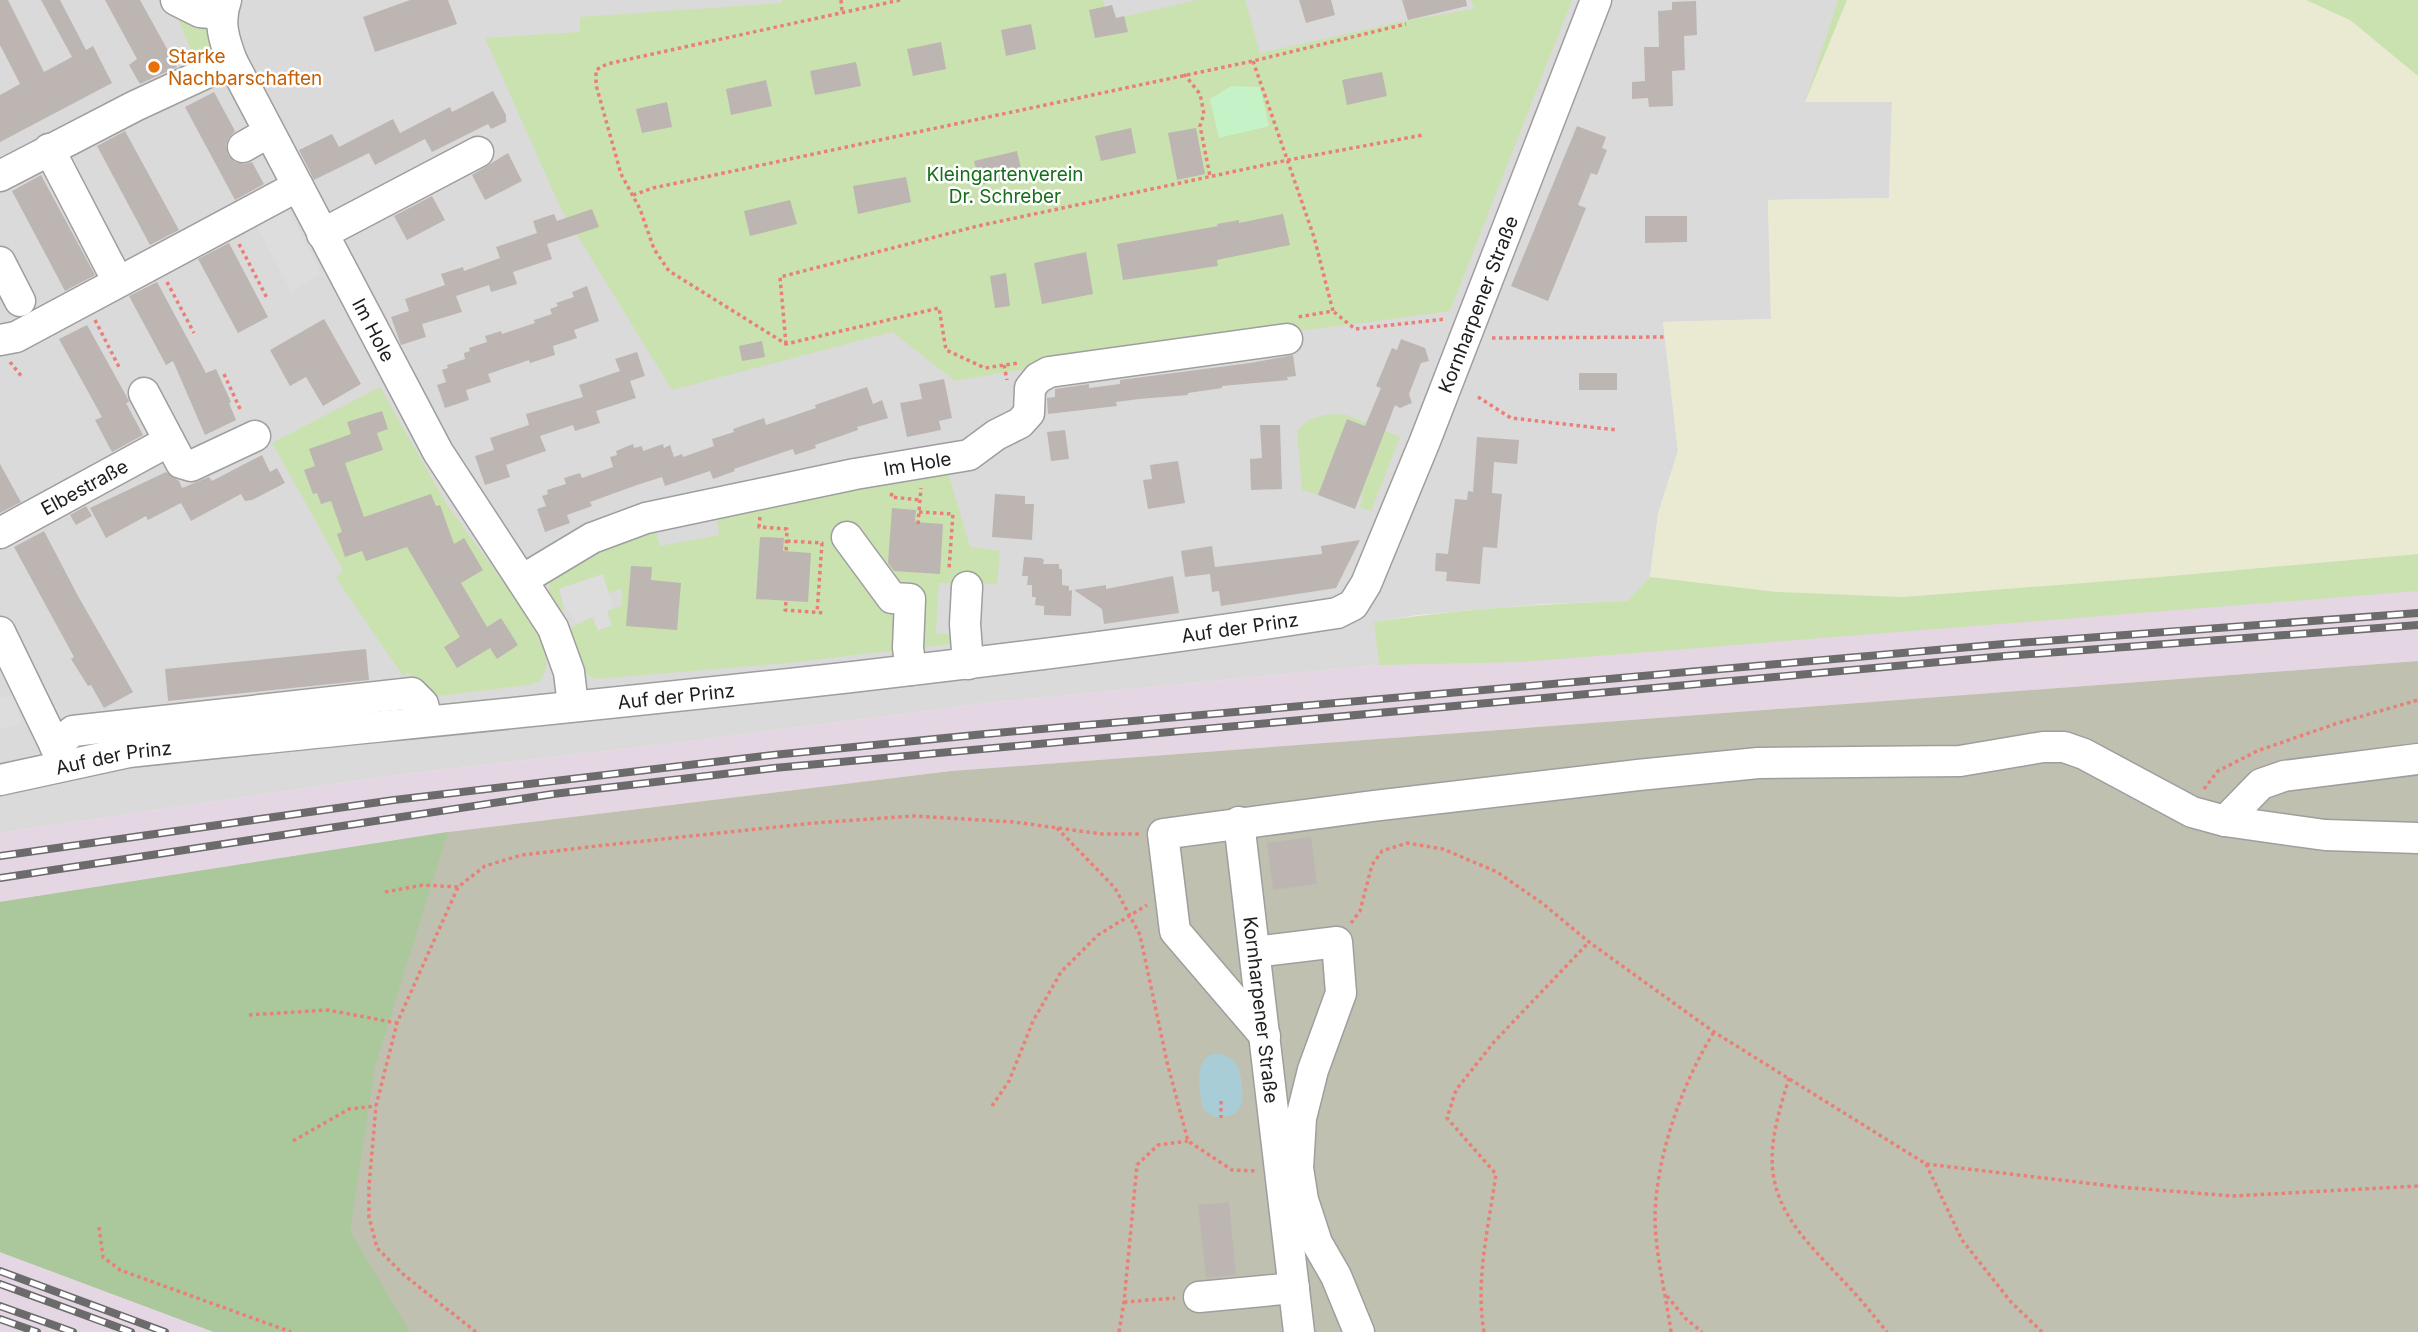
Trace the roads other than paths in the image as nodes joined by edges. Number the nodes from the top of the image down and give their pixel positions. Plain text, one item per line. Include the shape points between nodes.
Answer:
1 (176, 0) edge
2 (1597, 0) edge
3 (223, 7) edge
4 (232, 61) junction
5 (269, 132) junction
6 (243, 147) dead end
7 (49, 149) junction
8 (478, 152) dead end
9 (0, 176) edge
10 (298, 186) junction
11 (322, 234) junction
12 (0, 262) edge
13 (114, 274) dead end
14 (20, 301) dead end
15 (1292, 328) road end
16 (0, 340) edge
17 (144, 393) dead end
18 (248, 424) road end
19 (169, 441) junction
20 (0, 533) edge
21 (847, 537) dead end
22 (522, 580) junction
23 (967, 587) road end
24 (1353, 605) joint
25 (0, 632) edge
26 (968, 664) junction
27 (911, 670) junction
28 (573, 706) junction
29 (60, 755) junction
30 (2418, 760) edge
31 (0, 780) edge
32 (2225, 821) junction
33 (1239, 822) junction
34 (2418, 838) edge
35 (1255, 952) junction
36 (1265, 1036) junction
37 (1294, 1288) junction
38 (1199, 1297) road end
39 (1299, 1332) edge
40 (1359, 1332) edge

1 - 3 street, Im Hole via 200,12
2 - 24 street, Kornharpener Straße via 1469,330 1366,584
3 - 4 street, Im Hole via 222,36
4 - 5 street, Im Hole
4 - 7 street
5 - 6 street
5 - 10 street, Im Hole
7 - 9 street
7 - 13 street
8 - 11 street
10 - 11 street, Im Hole
10 - 16 street via 16,337
11 - 22 street, Im Hole via 438,452
12 - 14 street
15 - 22 street, Im Hole via 1049,372 1030,388 1029,413 1020,424 969,455 646,518 593,538
17 - 19 street
18 - 19 street via 191,467 181,463
19 - 20 street, Elbestraße
21 - 27 street via 892,598 910,599
22 - 28 street, Im Hole via 562,648
23 - 26 street
24 - 26 street, Auf der Prinz via 1337,612 1192,635
25 - 29 street
26 - 27 street, Auf der Prinz
27 - 28 street, Auf der Prinz
28 - 29 street, Auf der Prinz via 129,752
29 - 31 street, Auf der Prinz
30 - 32 street via 2284,776 2261,784
32 - 33 street via 2192,812 2084,754 2064,747 2043,747 1960,761 1758,763
32 - 34 street via 2325,835
33 - 35 street, Kornharpener Straße
33 - 36 street via 1163,834 1170,892 1175,931
35 - 36 street, Kornharpener Straße
35 - 40 street via 1337,942 1341,993 1301,1118 1298,1168 1317,1243
36 - 37 street, Kornharpener Straße
37 - 38 street
37 - 39 street, Kornharpener Straße

